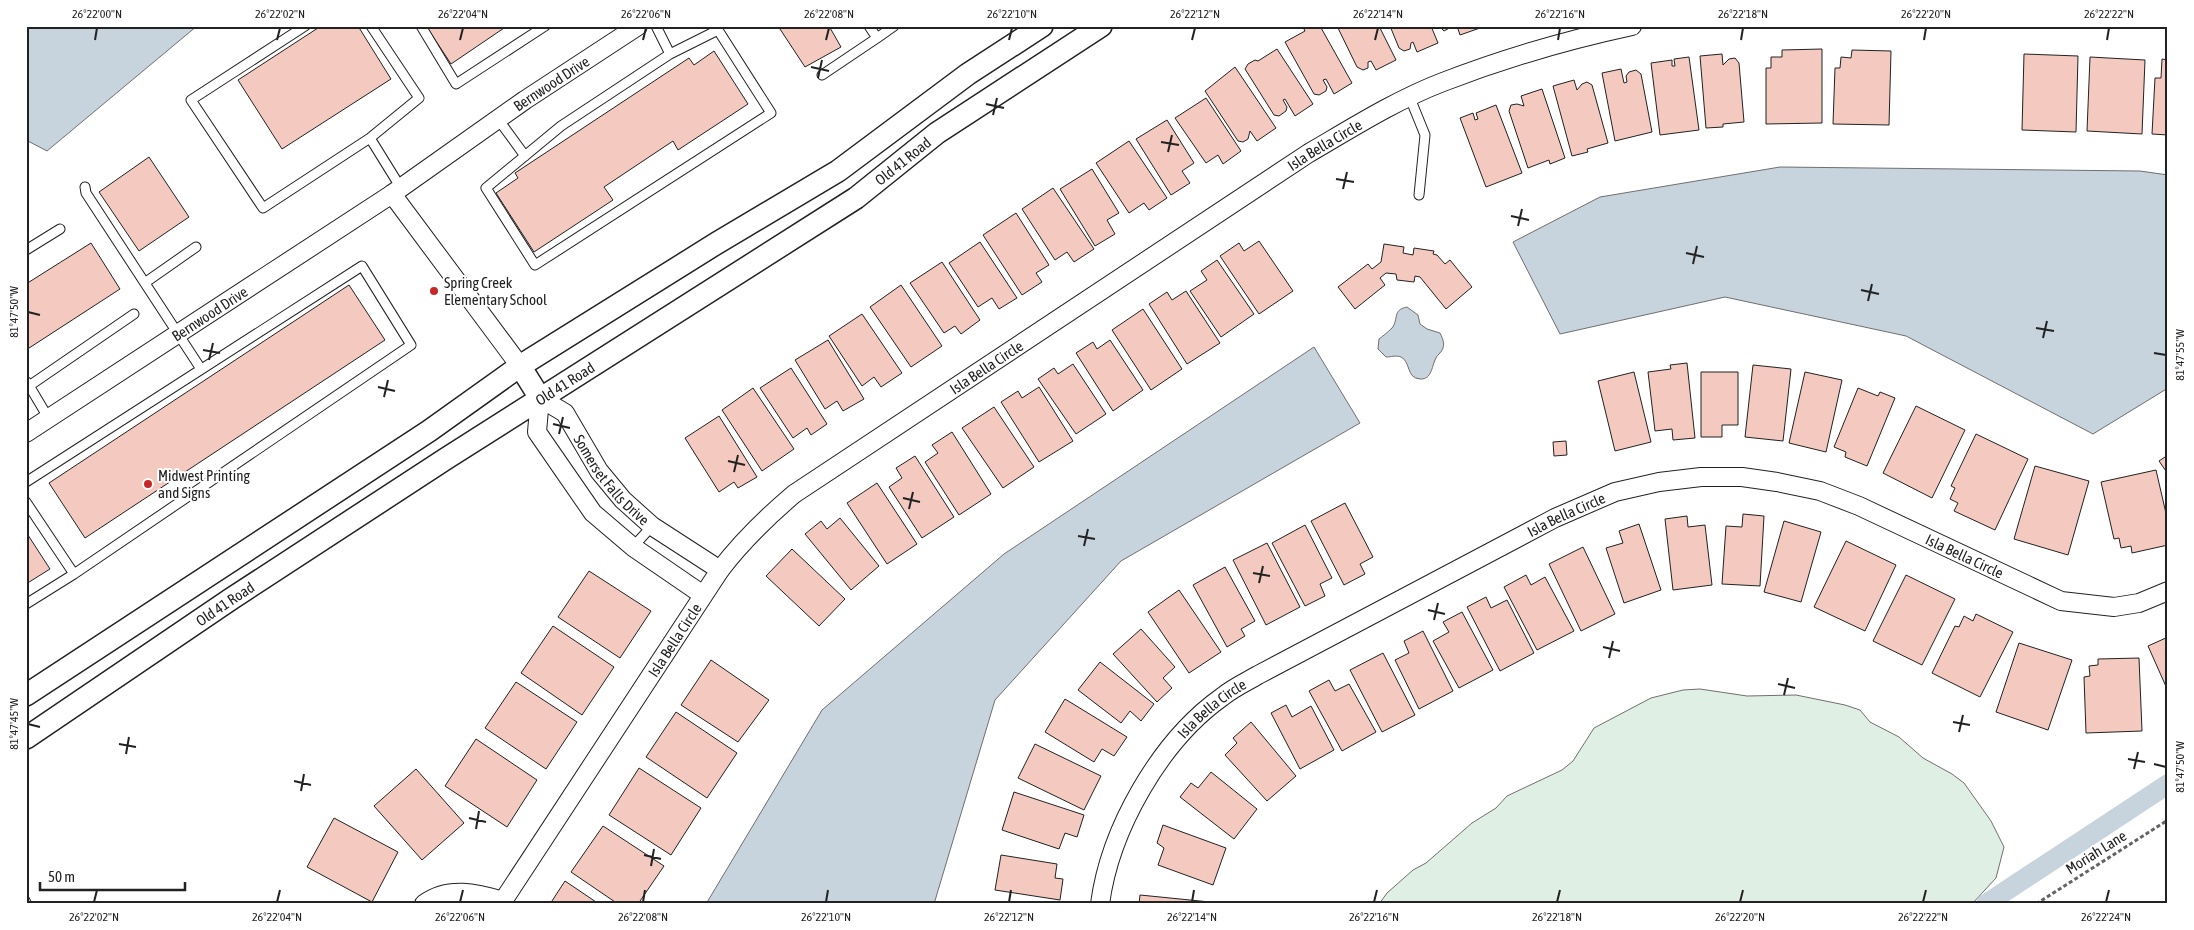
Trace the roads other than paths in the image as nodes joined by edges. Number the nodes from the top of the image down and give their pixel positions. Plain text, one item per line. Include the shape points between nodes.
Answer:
1 (305, 26) edge
2 (371, 26) edge
3 (422, 26) edge
4 (545, 26) edge
5 (638, 26) edge
6 (656, 26) edge
7 (869, 26) edge
8 (894, 26) edge
9 (1042, 26) edge
10 (1102, 26) edge
11 (1632, 26) edge
12 (877, 38) junction
13 (670, 54) junction
14 (822, 75) dead end
15 (1410, 98) junction
16 (498, 119) junction
17 (370, 138) junction
18 (525, 156) junction
19 (85, 187) dead end
20 (397, 191) junction
21 (1419, 196) dead end
22 (60, 229) dead end
23 (196, 247) dead end
24 (26, 250) edge
25 (146, 282) junction
26 (134, 314) dead end
27 (180, 333) junction
28 (520, 366) junction
29 (201, 369) junction
30 (28, 383) edge
31 (540, 398) junction
32 (49, 419) junction
33 (26, 433) edge
34 (26, 482) edge
35 (26, 502) edge
36 (652, 526) junction
37 (633, 547) junction
38 (720, 570) junction
39 (74, 574) junction
40 (2168, 591) edge
41 (703, 596) junction
42 (26, 604) edge
43 (26, 695) edge
44 (26, 738) edge
45 (502, 902) edge
46 (424, 904) edge
47 (1100, 904) edge

1 - 17 lane via 191,100 263,208
2 - 17 lane via 419,98
3 - 4 lane via 456,84
5 - 16 street, Bernwood Drive
6 - 13 lane
7 - 12 lane
8 - 12 lane
9 - 28 street, Old 41 Road via 968,74 838,171
10 - 31 street, Old 41 Road via 938,133 856,198
11 - 15 street, Isla Bella Circle via 1547,46 1442,83
12 - 14 lane
13 - 18 lane via 561,126
13 - 18 lane via 718,30 770,113 535,265 486,188
15 - 21 lane via 1425,134
15 - 38 street, Isla Bella Circle via 1309,153 794,494 762,521
16 - 18 lane
16 - 20 street, Bernwood Drive
17 - 20 lane
19 - 25 lane
20 - 27 street, Bernwood Drive
20 - 28 street
22 - 24 lane
23 - 25 lane
25 - 27 lane
26 - 30 lane
27 - 29 lane
27 - 32 street, Bernwood Drive
28 - 31 street
28 - 43 street, Old 41 Road via 429,431
29 - 34 lane
29 - 39 lane via 362,266 411,345
30 - 32 lane
31 - 36 street, Somerset Falls Drive via 565,413 599,471 623,500
31 - 37 street, Somerset Falls Drive via 537,432 593,513
31 - 44 street, Old 41 Road via 231,599
32 - 33 street, Bernwood Drive
35 - 39 lane
36 - 37 lane
36 - 38 street, Somerset Falls Drive
37 - 41 street, Somerset Falls Drive
38 - 41 street, Isla Bella Circle
39 - 42 lane
40 - 47 street, Isla Bella Circle via 2139,603 2114,607 2061,601 1859,506 1820,491 1777,482 1742,477 1701,477 1615,492 1555,518 1221,697 1171,746 1143,788 1113,850
41 - 45 street, Isla Bella Circle
45 - 46 street via 467,892 431,898

